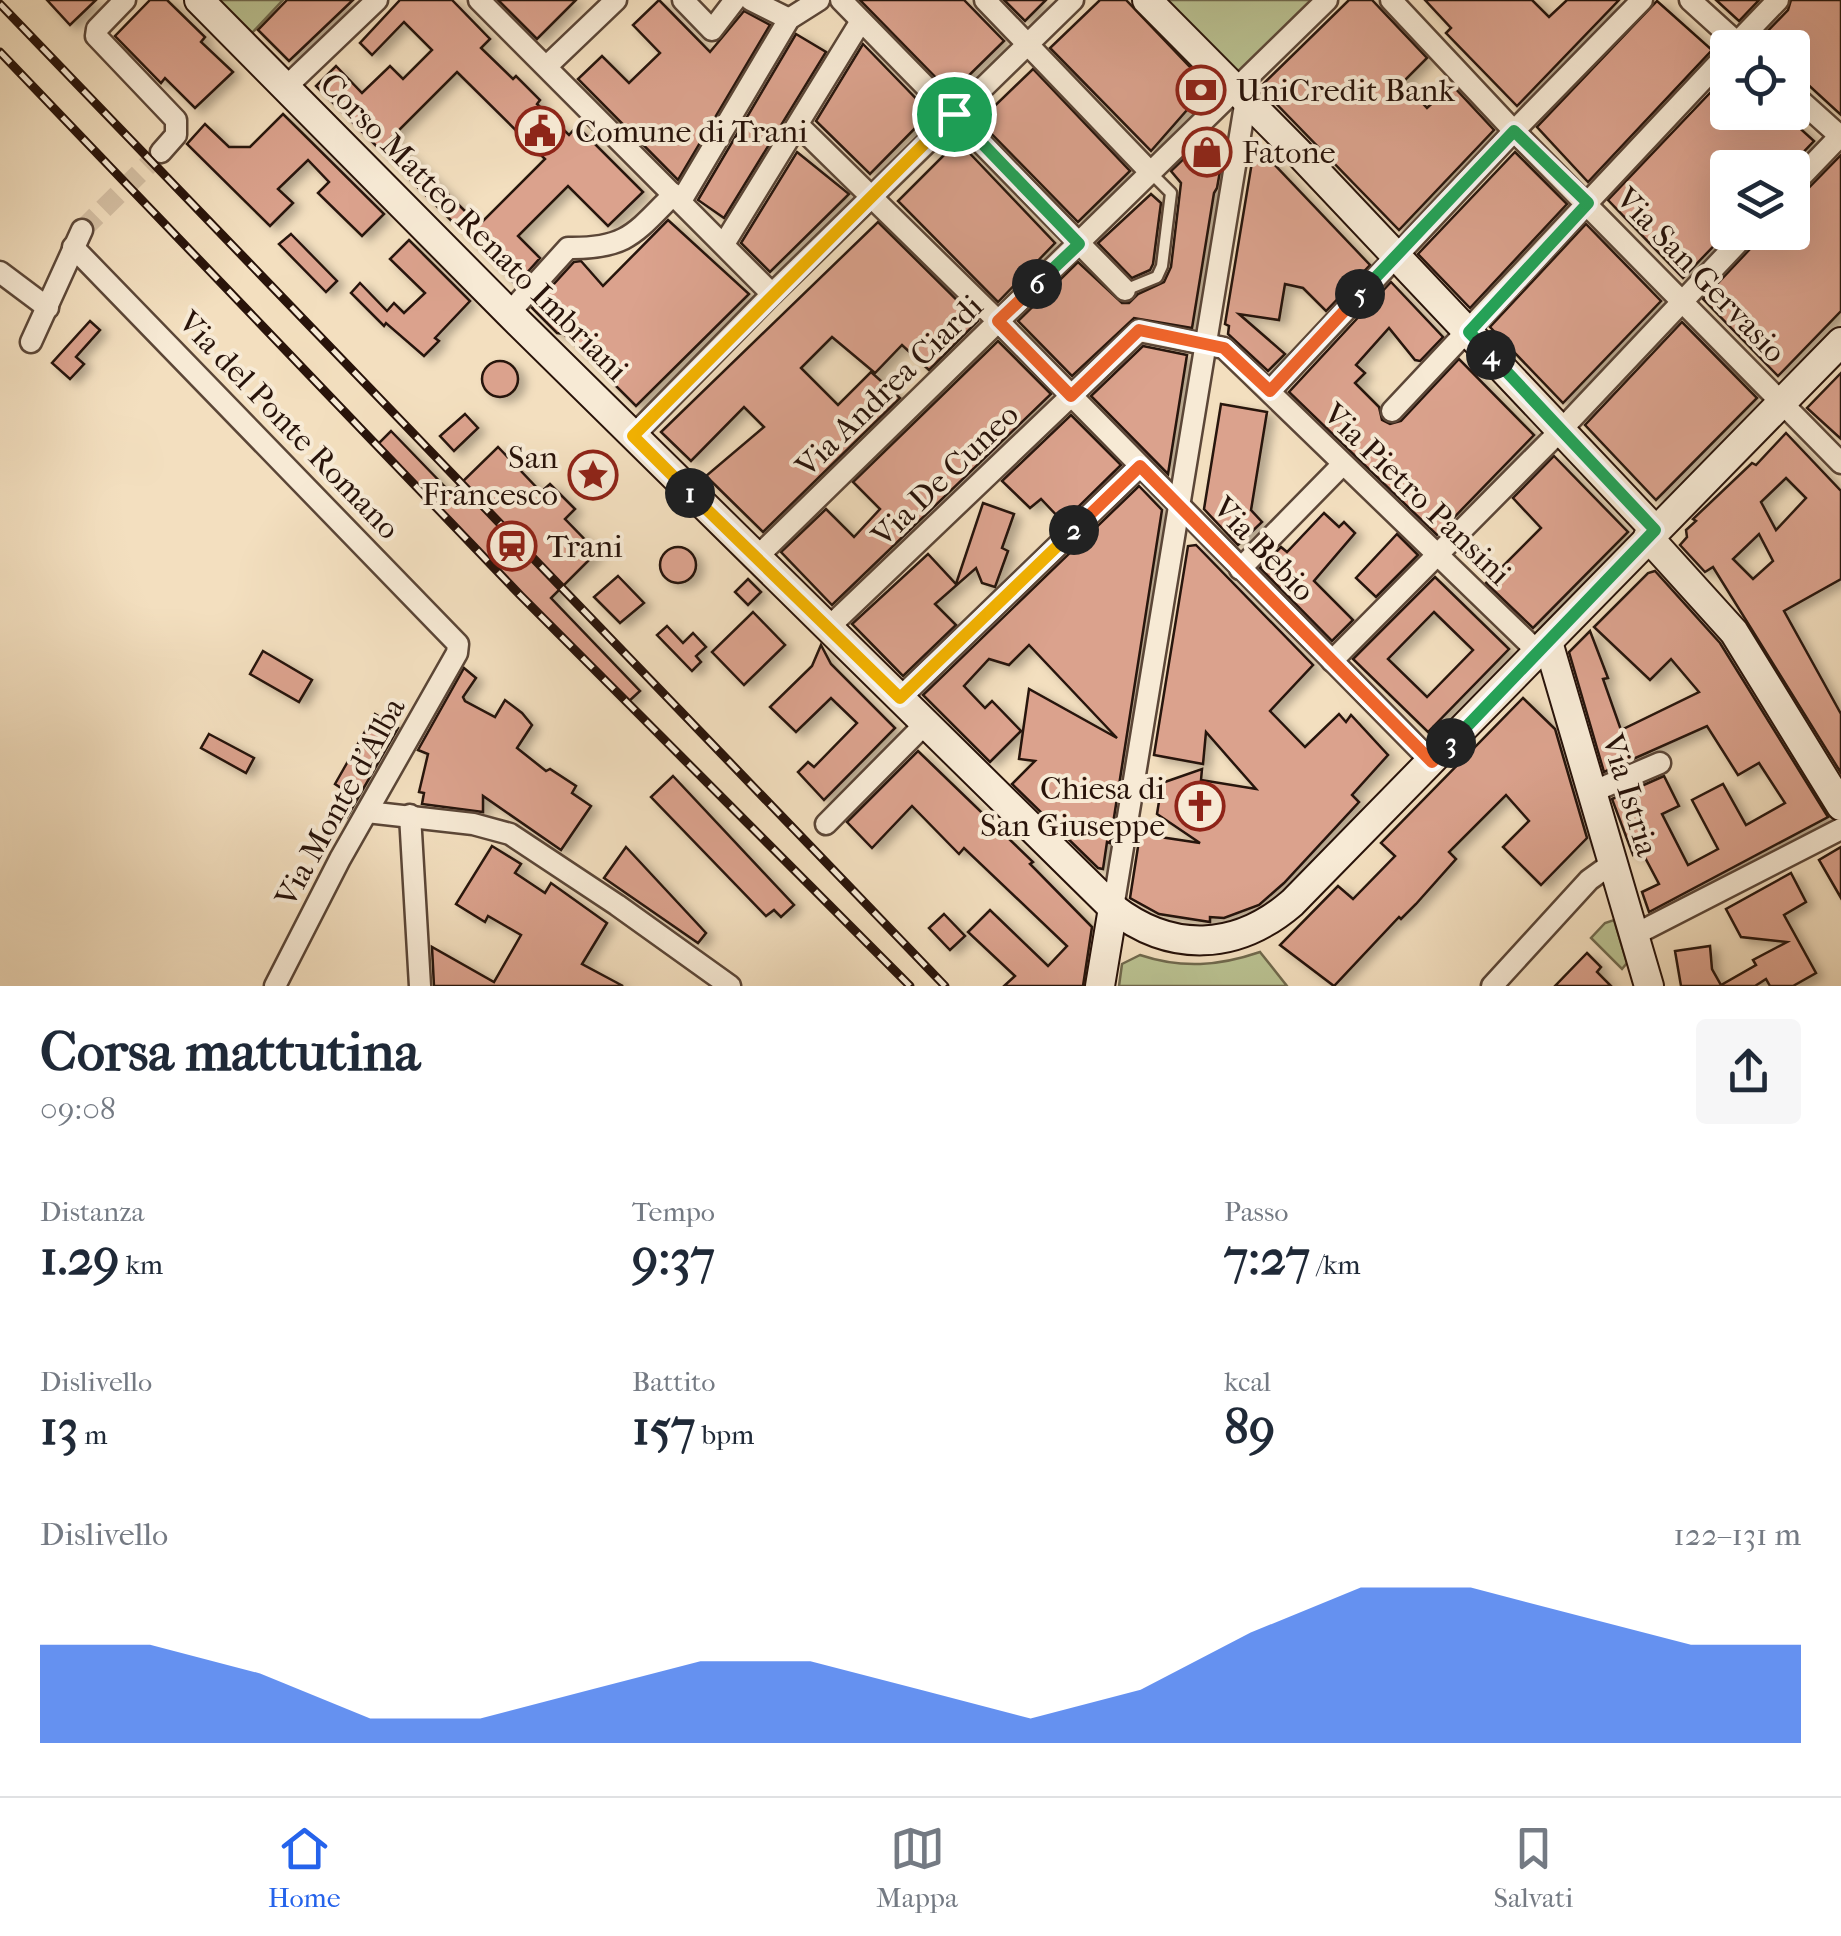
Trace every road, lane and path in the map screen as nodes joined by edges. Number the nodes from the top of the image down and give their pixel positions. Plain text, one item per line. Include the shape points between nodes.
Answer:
1 (126, 0) edge
2 (198, 0) edge
3 (377, 0) edge
4 (480, 0) edge
5 (616, 0) edge
6 (683, 0) edge
7 (736, 0) edge
8 (752, 0) edge
9 (819, 0) edge
10 (841, 0) edge
11 (985, 0) edge
12 (1073, 0) edge
13 (1147, 0) edge
14 (1327, 0) edge
15 (1392, 0) edge
16 (1642, 0) edge
17 (1690, 0) edge
18 (1778, 0) edge
19 (788, 20) junction
20 (861, 20) junction
21 (1719, 30) edge
22 (1751, 30) edge
23 (1026, 43) junction
24 (547, 66) junction
25 (1710, 74) edge
26 (286, 87) junction
27 (1241, 94) junction
28 (1810, 108) edge
29 (954, 114) junction
30 (798, 125) junction
31 (1514, 131) junction
32 (1841, 136) edge
33 (161, 152) tunnel mouth
34 (1810, 168) edge
35 (1152, 173) junction
36 (873, 196) junction
37 (677, 197) junction
38 (1588, 203) junction
39 (724, 244) junction
40 (1079, 244) junction
41 (1731, 250) edge
42 (1396, 255) junction
43 (0, 272) edge
44 (1126, 290) joint
45 (772, 294) junction
46 (1683, 300) junction
47 (48, 308) junction
48 (509, 313) junction
49 (998, 321) junction
50 (1469, 332) junction
51 (31, 342) dead end
52 (1841, 342) edge
53 (1207, 345) junction
54 (1270, 391) junction
55 (1071, 396) junction
56 (1783, 401) junction
57 (1392, 411) dead end
58 (1562, 429) junction
59 (633, 436) junction
60 (1841, 463) edge
61 (1343, 464) junction
62 (1140, 466) junction
63 (1179, 504) junction
64 (1652, 533) junction
65 (1437, 556) junction
66 (756, 558) junction
67 (1240, 569) junction
68 (828, 628) junction
69 (1543, 647) junction
70 (458, 648) joint
71 (1332, 661) junction
72 (900, 698) junction
73 (926, 723) junction
74 (1432, 762) junction
75 (1660, 763) dead end
76 (1592, 792) junction
77 (1841, 806) edge
78 (366, 812) junction
79 (410, 815) junction
80 (826, 824) dead end
81 (1841, 829) edge
82 (1614, 862) junction
83 (1113, 908) junction
84 (1636, 934) junction
85 (1650, 980) edge
86 (275, 986) edge
87 (420, 986) edge
88 (730, 986) edge
89 (1100, 986) edge
90 (1492, 986) edge

1 - 33 street via 96,36 176,120 176,135
2 - 26 street, Corso Matteo Renato Imbriani
3 - 26 street
4 - 24 street
5 - 24 street
6 - 7 street via 712,30
8 - 19 street
9 - 19 street
10 - 20 street
11 - 23 street
12 - 23 street
13 - 27 street
14 - 27 street, Via Andrea Ciardi
15 - 31 street, Via San Gervasio
16 - 31 street
17 - 21 street
18 - 22 street
19 - 37 street
20 - 29 street
20 - 30 street
23 - 29 street
23 - 35 street
24 - 37 street
25 - 38 street
26 - 48 street, Corso Matteo Renato Imbriani
27 - 35 street, Via Andrea Ciardi
27 - 42 street
27 - 53 street
28 - 32 street
29 - 36 street
29 - 40 street
30 - 36 street, Via Bebio
30 - 39 street
31 - 38 street, Via San Gervasio
31 - 42 street
32 - 34 street
35 - 40 street, Via Andrea Ciardi
35 - 44 lane via 1171,193 1162,266 1157,278
36 - 45 street
36 - 49 street, Via Bebio
37 - 39 street
37 - 48 street via 630,237 601,249 568,248
38 - 46 street, Via San Gervasio
38 - 50 street
39 - 45 street
40 - 44 street
40 - 49 street, Via Andrea Ciardi
41 - 46 street
42 - 50 street
42 - 54 street
43 - 47 street
45 - 59 street
46 - 56 street, Via San Gervasio
46 - 58 street
47 - 51 street
47 - 70 street, Via del Ponte Romano via 77,238
48 - 59 street, Corso Matteo Renato Imbriani
49 - 55 street, Via Bebio
49 - 66 street, Via Andrea Ciardi
50 - 57 street
50 - 58 street
52 - 56 street, Corso Matteo Renato Imbriani
53 - 54 street, Via Pietro Pansini via 1224,348
53 - 55 street, Via De Cuneo via 1139,330
53 - 63 street
54 - 61 street, Via Pietro Pansini
55 - 62 street, Via Bebio
55 - 68 street, Via De Cuneo
56 - 60 street, Via San Gervasio
56 - 64 street, Corso Matteo Renato Imbriani
58 - 64 street
58 - 65 street
59 - 66 street, Corso Matteo Renato Imbriani
61 - 65 street, Via Pietro Pansini
61 - 67 street
62 - 63 street, Via Bebio
62 - 72 street
63 - 67 street, Via Bebio
63 - 83 street
64 - 69 street, Corso Matteo Renato Imbriani
64 - 77 street via 1728,623
65 - 69 street, Via Pietro Pansini
65 - 71 street
66 - 68 street, Corso Matteo Renato Imbriani
67 - 71 street, Via Bebio
68 - 72 street, Corso Matteo Renato Imbriani
69 - 74 street, Corso Matteo Renato Imbriani
69 - 76 street, Via Istria
70 - 78 street, Via Monte d'Alba
71 - 74 street, Via Bebio
72 - 73 street, Corso Matteo Renato Imbriani
73 - 80 street
73 - 83 street, Corso Matteo Renato Imbriani
74 - 83 street, Corso Matteo Renato Imbriani via 1259,928 1179,940
75 - 76 street
76 - 82 street, Via Istria
78 - 79 street
78 - 86 street, Via Monte d'Alba
79 - 87 street
79 - 88 street via 510,834
81 - 84 street
82 - 84 street, Via Istria
82 - 90 street via 1588,880
83 - 89 street
84 - 85 street, Via Istria

